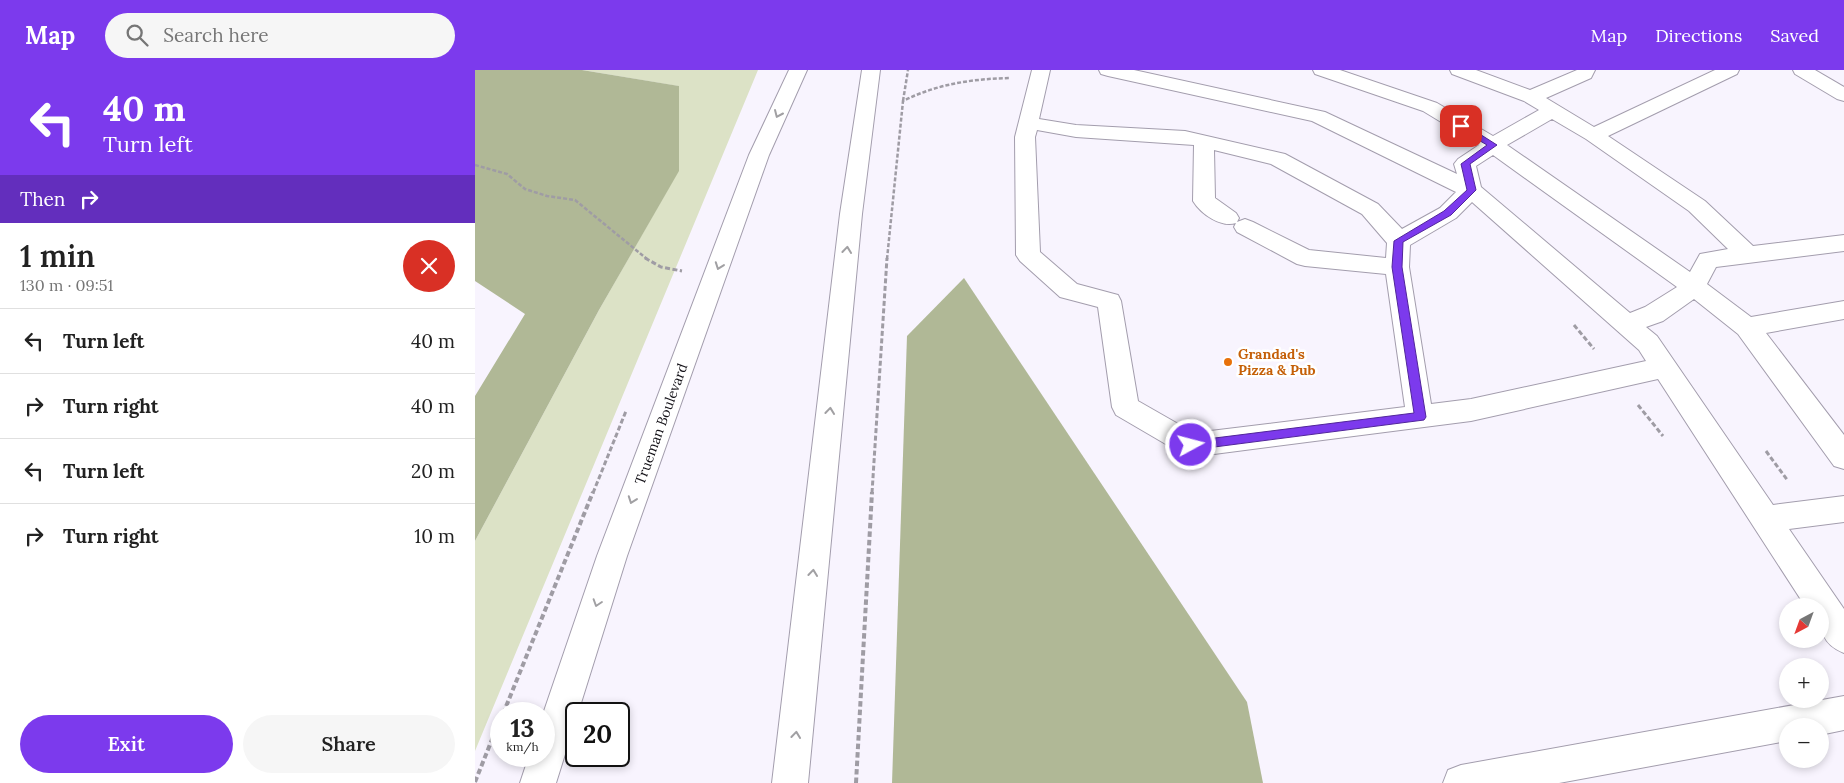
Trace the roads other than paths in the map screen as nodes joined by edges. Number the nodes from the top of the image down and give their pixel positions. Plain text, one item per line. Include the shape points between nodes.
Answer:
1 (798, 70) edge
2 (871, 70) edge
3 (1041, 70) edge
4 (1116, 70) edge
5 (1322, 70) edge
6 (1459, 70) edge
7 (1586, 70) edge
8 (1730, 70) edge
9 (1802, 70) edge
10 (1844, 94) edge
11 (1531, 97) junction
12 (1553, 110) junction
13 (1029, 123) junction
14 (1593, 135) junction
15 (1204, 142) junction
16 (1493, 145) junction
17 (1471, 190) junction
18 (1399, 241) junction
19 (1844, 243) edge
20 (1748, 255) junction
21 (1397, 267) junction
22 (1694, 287) junction
23 (1844, 310) edge
24 (1627, 324) junction
25 (1747, 327) junction
26 (1664, 367) junction
27 (1420, 417) junction
28 (1844, 457) edge
29 (1844, 509) edge
30 (1765, 520) junction
31 (1844, 637) edge
32 (1844, 713) edge
33 (538, 783) edge
34 (790, 783) edge
35 (1461, 783) edge

1 -> 33 main road, Trueman Boulevard via 759,155 619,538
34 -> 2 main road via 850,224
3 - 13 main road
4 - 17 main road via 1318,116
5 - 16 main road via 1430,107
6 - 11 main road
7 - 11 main road via 1584,74
8 - 14 main road
9 - 10 main road
11 - 12 main road
12 - 14 main road
12 - 16 main road
13 - 15 main road via 1076,131
13 - 27 main road via 1025,137 1028,255 1069,291 1109,301 1126,407 1191,445
14 - 20 main road via 1697,206
15 - 18 main road via 1278,159 1370,209
15 - 21 main road via 1204,201 1305,258
16 - 17 main road via 1465,164
16 - 22 main road
17 - 18 main road via 1448,213
17 - 24 main road
18 - 21 main road
19 - 20 main road
20 - 22 main road via 1708,260
21 - 27 main road
22 - 24 main road via 1654,314
22 - 25 main road
23 - 25 main road
24 - 26 main road via 1648,342
25 - 28 main road
26 - 27 main road via 1480,408
26 - 30 main road
29 - 30 main road
30 - 31 main road
32 - 35 main road

